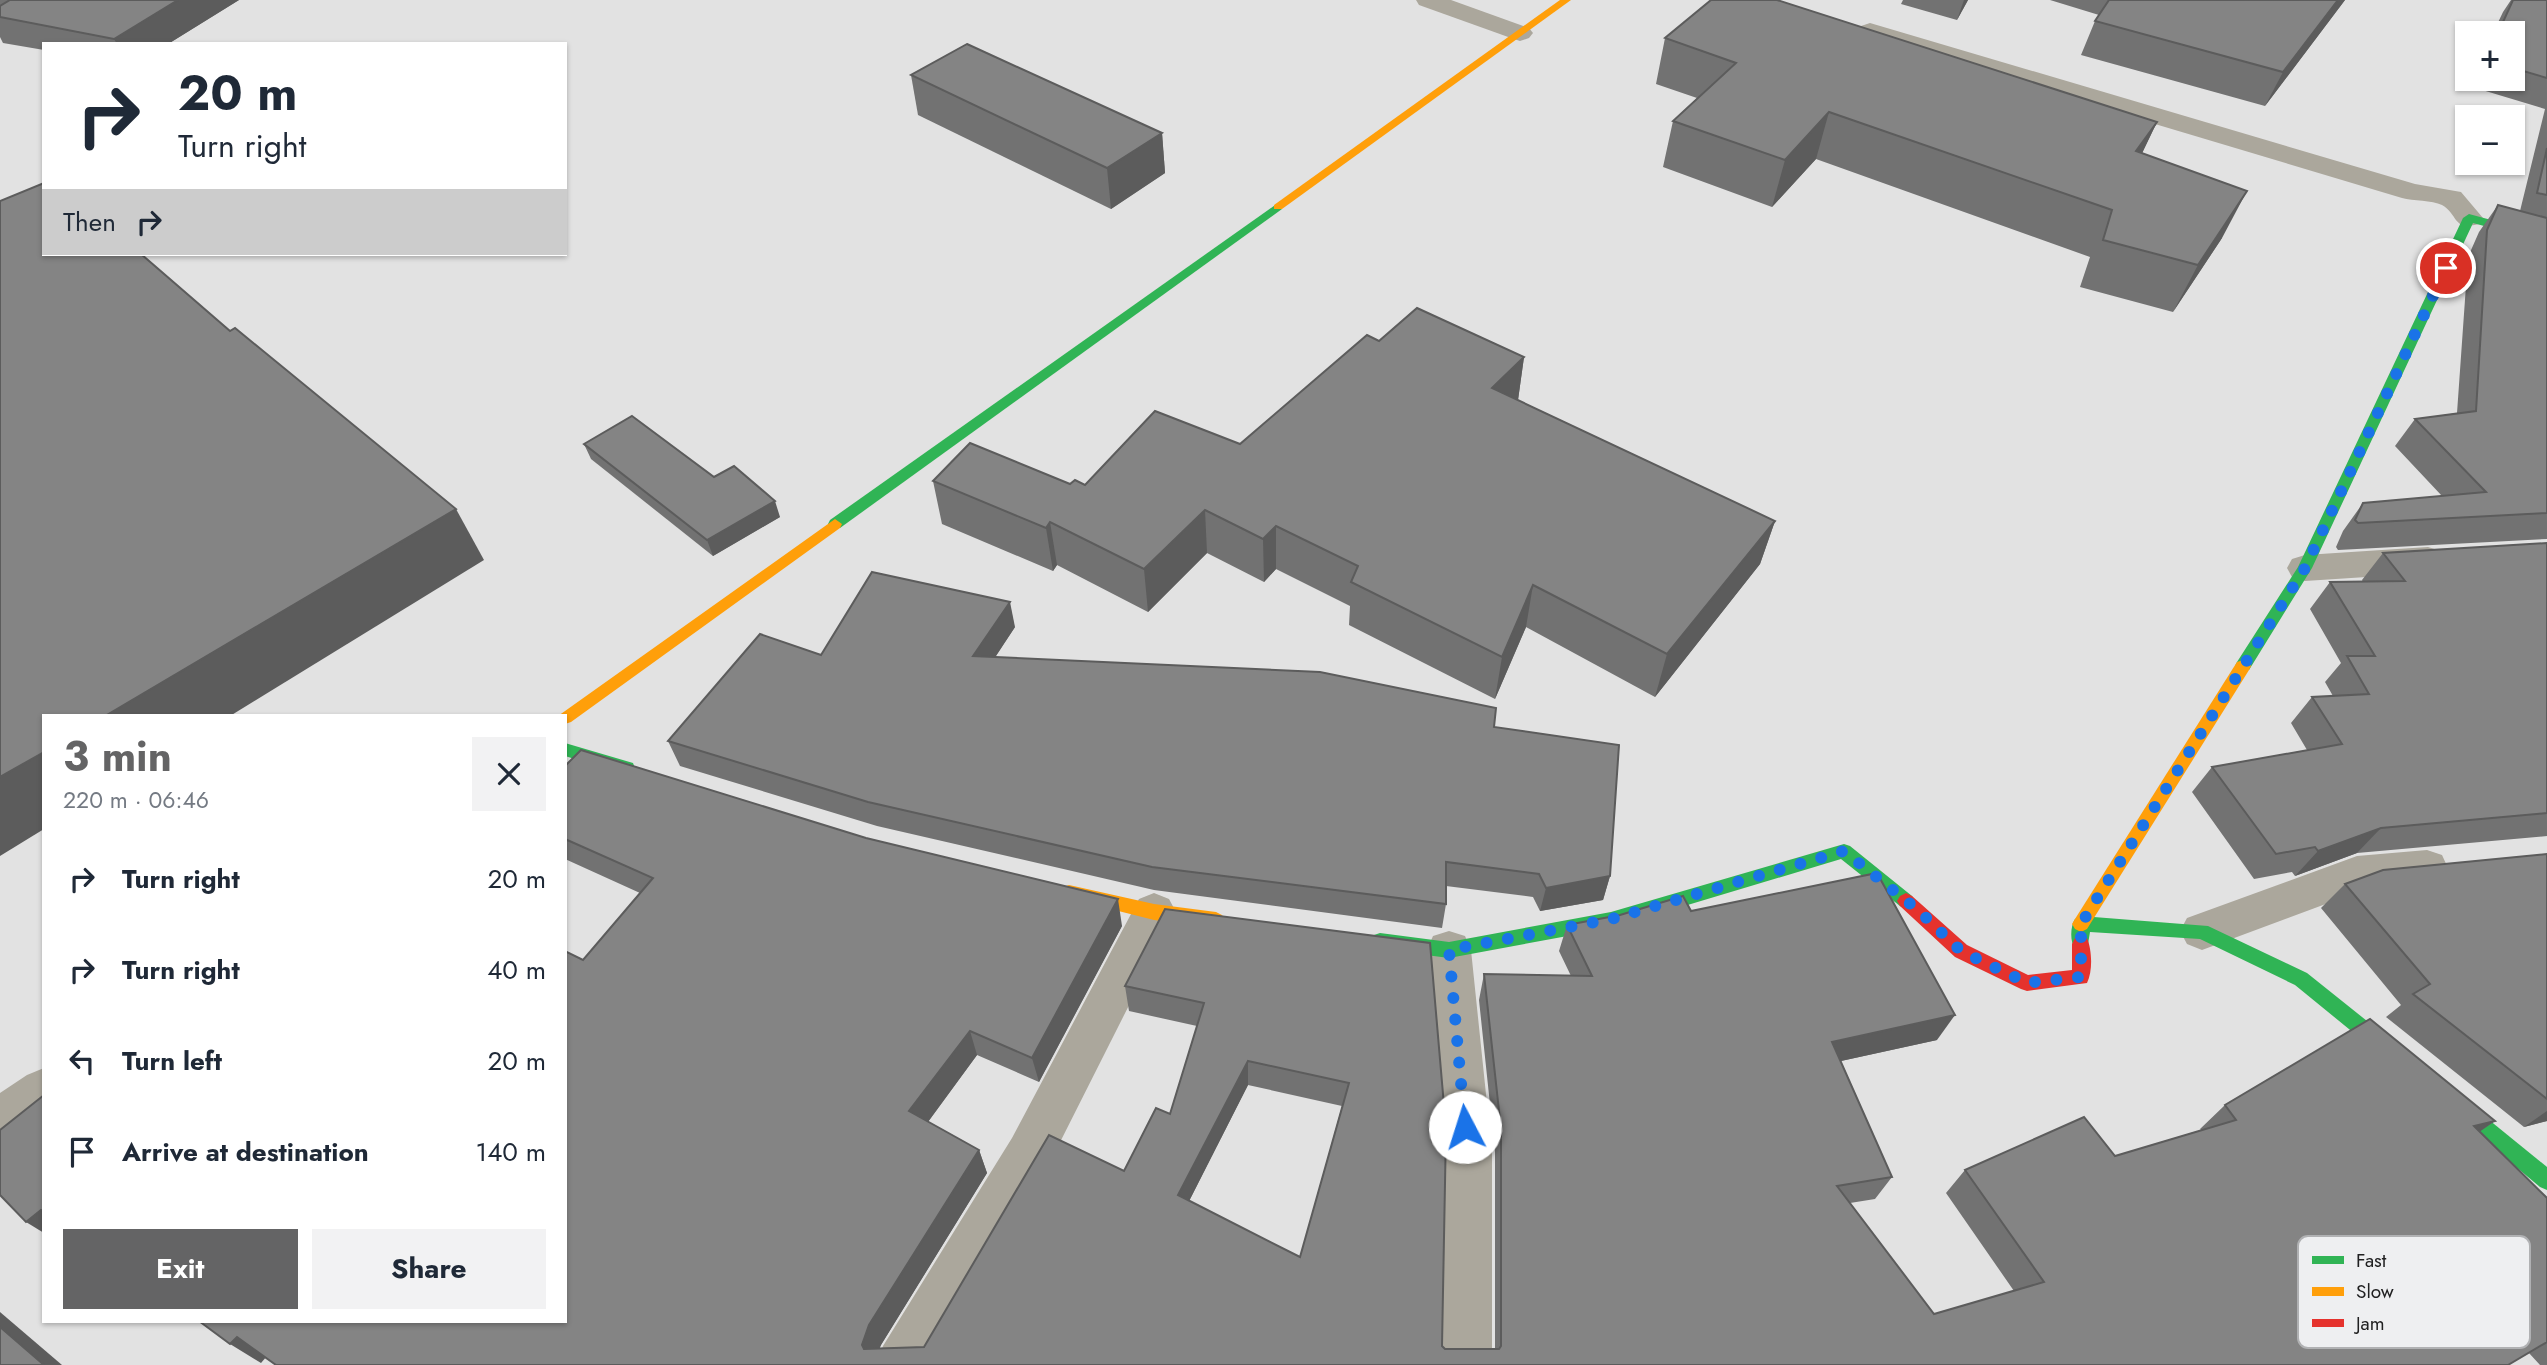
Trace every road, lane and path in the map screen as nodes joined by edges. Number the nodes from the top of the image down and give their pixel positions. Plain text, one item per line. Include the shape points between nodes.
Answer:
1 (1427, 0) edge
2 (1566, 0) edge
3 (1844, 23) edge
4 (1520, 33) junction
5 (2469, 218) junction
6 (2547, 239) edge
7 (2464, 557) edge
8 (2305, 568) junction
9 (567, 717) edge
10 (567, 750) edge
11 (643, 774) edge
12 (2466, 864) edge
13 (1048, 887) edge
14 (1154, 912) junction
15 (1235, 922) edge
16 (2081, 924) junction
17 (2202, 931) junction
18 (1369, 940) edge
19 (1449, 950) junction
20 (42, 1091) edge
21 (0, 1122) edge
22 (2547, 1180) edge
23 (902, 1365) edge
24 (1466, 1365) edge

1 - 4 street
2 - 4 street
3 - 5 street via 2412,192 2451,198
4 - 9 street
5 - 6 street
5 - 8 street
7 - 8 street
8 - 16 street
10 - 11 street
12 - 17 street via 2357,874
13 - 14 street
14 - 15 street
14 - 23 street via 1028,1154
16 - 17 street
16 - 19 street via 2081,977 2027,983 1961,951 1844,851 1611,919
17 - 22 street via 2301,979
18 - 19 street
19 - 24 street via 1468,1152
20 - 21 street

